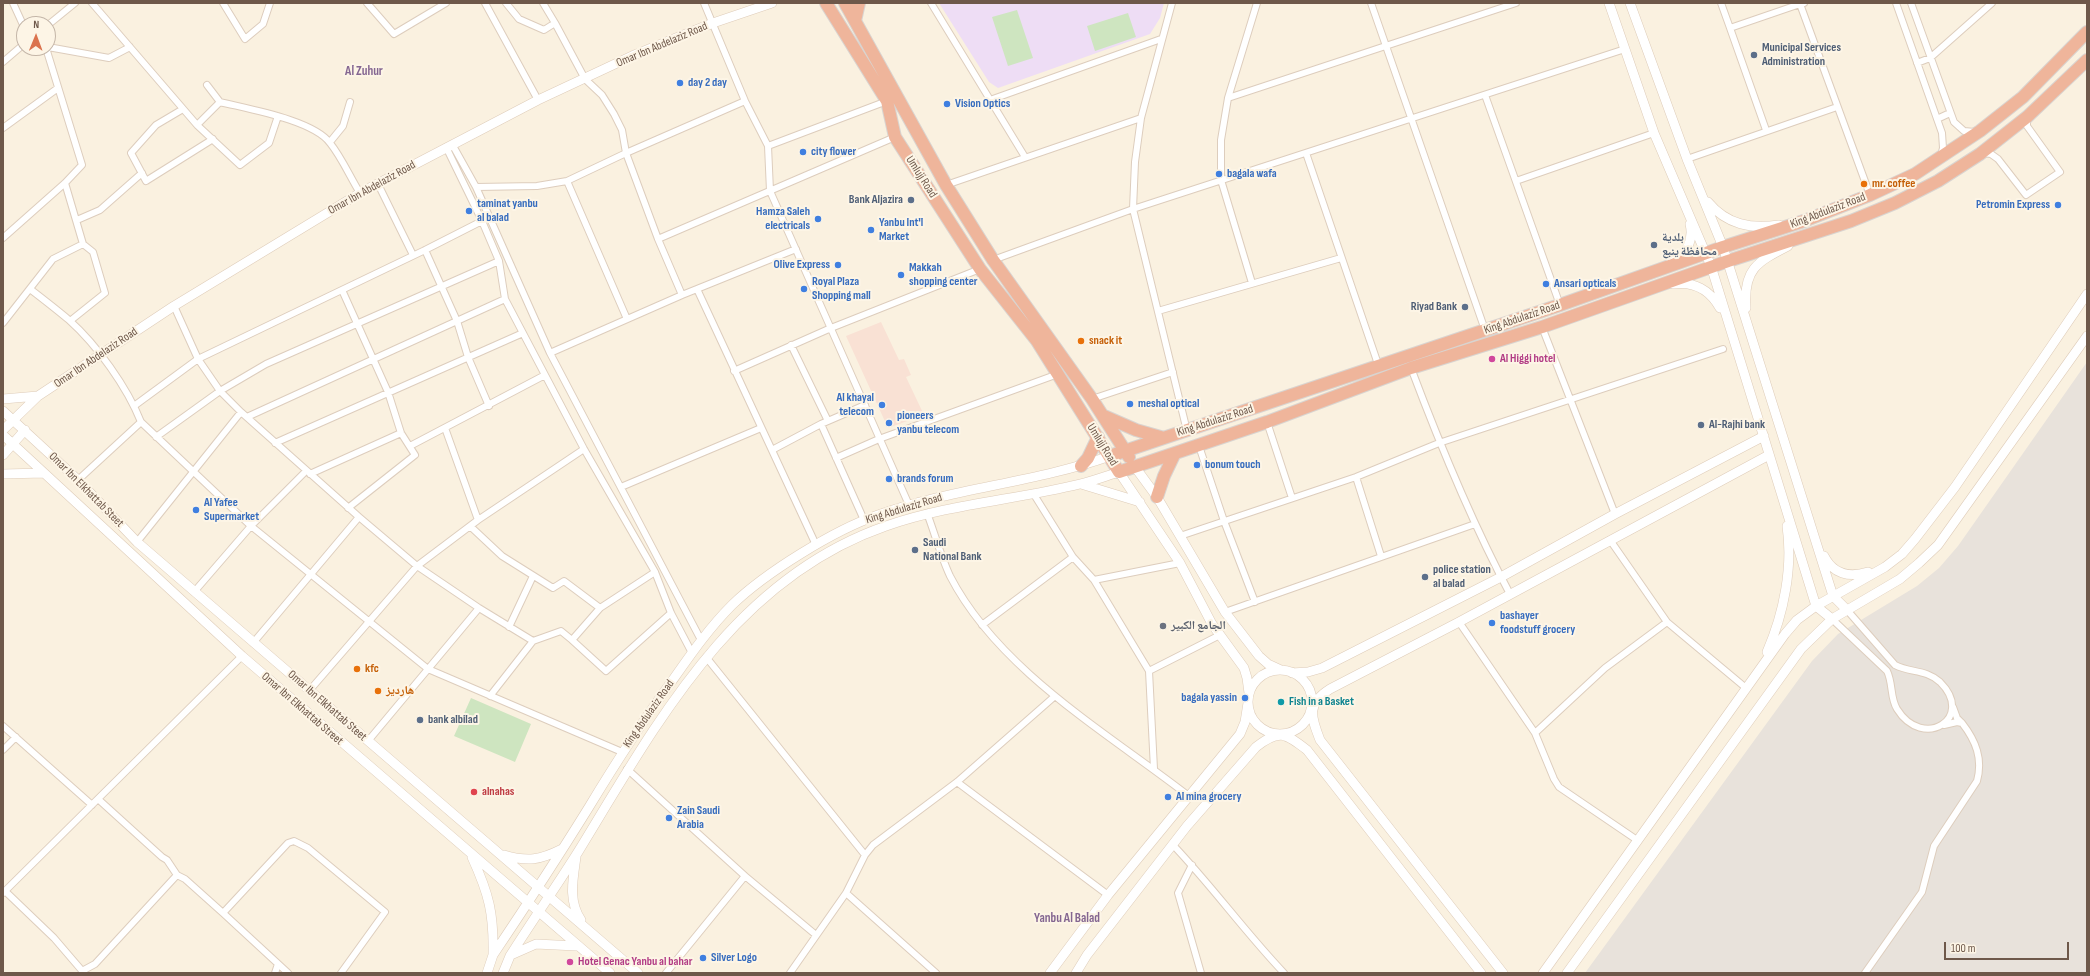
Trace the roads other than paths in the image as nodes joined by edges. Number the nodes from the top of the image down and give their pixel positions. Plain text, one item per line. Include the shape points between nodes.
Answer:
1 (14, 3) edge
2 (74, 3) edge
3 (92, 3) edge
4 (223, 3) edge
5 (270, 3) edge
6 (367, 3) edge
7 (446, 3) edge
8 (485, 3) edge
9 (506, 3) edge
10 (543, 3) edge
11 (704, 3) edge
12 (772, 3) edge
13 (826, 3) edge
14 (845, 3) edge
15 (858, 3) edge
16 (931, 3) edge
17 (1172, 3) edge
18 (1257, 3) edge
19 (1371, 3) edge
20 (1516, 3) edge
21 (1608, 3) edge
22 (1630, 3) edge
23 (1721, 3) edge
24 (1896, 3) edge
25 (1911, 3) edge
26 (1992, 3) edge
27 (1802, 4) edge
28 (1503, 5) edge
29 (19, 16) edge
30 (56, 18) edge
31 (855, 21) junction
32 (713, 23) junction
33 (555, 24) junction
34 (1730, 28) junction
35 (2087, 32) edge
36 (1161, 39) junction
37 (130, 47) junction
38 (1385, 47) junction
39 (56, 49) edge
40 (1625, 50) junction
41 (16, 51) edge
42 (49, 56) edge
43 (1930, 58) junction
44 (2087, 60) edge
45 (3, 62) edge
46 (1916, 63) junction
47 (585, 79) junction
48 (207, 85) dead end
49 (58, 88) junction
50 (1485, 95) junction
51 (1228, 98) junction
52 (538, 100) junction
53 (990, 100) junction
54 (745, 101) junction
55 (887, 101) junction
56 (220, 102) junction
57 (350, 102) dead end
58 (1837, 107) junction
59 (183, 109) junction
60 (1950, 113) junction
61 (278, 116) junction
62 (2027, 117) junction
63 (1141, 118) junction
64 (1410, 119) junction
65 (1937, 119) junction
66 (197, 125) junction
67 (3, 128) edge
68 (1766, 130) junction
69 (1980, 131) junction
70 (1654, 133) junction
71 (895, 137) junction
72 (212, 139) junction
73 (330, 142) junction
74 (449, 146) junction
75 (768, 146) junction
76 (626, 153) junction
77 (1306, 153) junction
78 (1980, 154) junction
79 (1025, 157) junction
80 (1687, 160) junction
81 (1939, 160) junction
82 (142, 173) junction
83 (1221, 180) junction
84 (568, 181) junction
85 (1516, 181) junction
86 (65, 183) junction
87 (378, 184) junction
88 (946, 185) junction
89 (476, 187) junction
90 (770, 192) junction
91 (360, 193) junction
92 (1702, 194) junction
93 (1870, 195) junction
94 (1133, 209) junction
95 (1687, 211) junction
96 (77, 220) junction
97 (482, 221) junction
98 (1804, 221) junction
99 (1809, 234) junction
100 (3, 238) edge
101 (658, 239) junction
102 (83, 244) junction
103 (1723, 246) junction
104 (796, 249) junction
105 (425, 250) junction
106 (1706, 253) junction
107 (413, 255) junction
108 (1342, 258) junction
109 (993, 260) junction
110 (498, 261) junction
111 (1728, 261) junction
112 (1711, 266) junction
113 (980, 268) junction
114 (1650, 273) junction
115 (1252, 283) junction
116 (1658, 286) junction
117 (442, 288) junction
118 (30, 289) junction
119 (697, 289) junction
120 (342, 290) junction
121 (2087, 294) edge
122 (682, 295) junction
123 (505, 299) junction
124 (1560, 305) junction
125 (174, 306) junction
126 (1158, 311) junction
127 (627, 319) junction
128 (70, 321) junction
129 (457, 321) junction
130 (1747, 321) junction
131 (3, 323) edge
132 (358, 324) junction
133 (1730, 326) junction
134 (1542, 327) junction
135 (831, 328) junction
136 (1485, 330) junction
137 (523, 333) junction
138 (2087, 336) edge
139 (791, 345) junction
140 (1722, 349) dead end
141 (550, 353) junction
142 (101, 355) junction
143 (468, 357) junction
144 (198, 359) junction
145 (374, 359) junction
146 (1379, 367) junction
147 (1411, 368) junction
148 (734, 371) junction
149 (1173, 372) junction
150 (1058, 374) junction
151 (545, 375) junction
152 (220, 391) junction
153 (388, 392) junction
154 (38, 396) junction
155 (3, 399) edge
156 (1570, 399) junction
157 (1092, 400) junction
158 (865, 405) junction
159 (134, 406) junction
160 (489, 406) junction
161 (3, 411) edge
162 (241, 412) junction
163 (1104, 416) junction
164 (247, 417) junction
165 (13, 420) junction
166 (828, 421) junction
167 (141, 422) junction
168 (1267, 422) junction
169 (821, 424) junction
170 (445, 428) junction
171 (761, 428) junction
172 (3, 430) edge
173 (25, 430) junction
174 (1187, 431) junction
175 (401, 433) junction
176 (3, 435) edge
177 (156, 436) junction
178 (1764, 436) junction
179 (1098, 437) junction
180 (1164, 438) junction
181 (880, 439) junction
182 (12, 443) junction
183 (275, 443) junction
184 (1439, 443) junction
185 (410, 446) junction
186 (1199, 446) junction
187 (584, 449) junction
188 (772, 450) junction
189 (1125, 451) junction
190 (1175, 453) junction
191 (3, 455) edge
192 (1769, 455) junction
193 (1110, 456) junction
194 (836, 458) junction
195 (1081, 466) junction
196 (1135, 467) junction
197 (194, 472) junction
198 (308, 472) junction
199 (1119, 472) junction
200 (44, 473) junction
201 (3, 474) edge
202 (1356, 477) junction
203 (78, 480) junction
204 (1081, 484) junction
205 (621, 487) junction
206 (1033, 493) junction
207 (1782, 496) junction
208 (1157, 497) junction
209 (1292, 498) junction
210 (1140, 502) junction
211 (909, 505) junction
212 (348, 508) junction
213 (927, 513) junction
214 (1616, 514) junction
215 (359, 518) junction
216 (478, 520) junction
217 (864, 520) junction
218 (1224, 521) junction
219 (1475, 524) junction
220 (252, 526) junction
221 (470, 526) junction
222 (1812, 528) junction
223 (1180, 536) junction
224 (1610, 540) junction
225 (137, 542) junction
226 (816, 545) junction
227 (1381, 556) junction
228 (1073, 557) junction
229 (1180, 563) junction
230 (417, 566) junction
231 (1885, 567) junction
232 (655, 572) junction
233 (311, 575) junction
234 (532, 576) junction
235 (1501, 577) junction
236 (1094, 580) junction
237 (194, 592) junction
238 (1510, 594) junction
239 (1833, 596) junction
240 (1255, 602) junction
241 (1816, 606) junction
242 (478, 608) junction
243 (600, 608) junction
244 (1847, 610) junction
245 (1225, 612) junction
246 (671, 614) junction
247 (1832, 620) junction
248 (369, 622) junction
249 (1459, 622) junction
250 (1667, 622) junction
251 (982, 625) junction
252 (509, 627) junction
253 (1220, 635) junction
254 (572, 640) junction
255 (701, 640) junction
256 (253, 642) junction
257 (533, 642) junction
258 (692, 652) junction
259 (242, 656) junction
260 (706, 656) junction
261 (428, 669) junction
262 (1282, 670) junction
263 (1760, 670) junction
264 (1149, 671) junction
265 (1292, 672) junction
266 (1746, 688) junction
267 (309, 691) junction
268 (1249, 693) junction
269 (490, 696) junction
270 (1055, 696) junction
271 (1248, 703) junction
272 (1953, 706) junction
273 (1312, 709) junction
274 (1962, 723) junction
275 (1943, 725) junction
276 (3, 726) edge
277 (1535, 733) junction
278 (1282, 735) junction
279 (16, 738) junction
280 (368, 741) junction
281 (3, 750) edge
282 (622, 752) junction
283 (1154, 769) junction
284 (627, 770) junction
285 (956, 782) junction
286 (1190, 797) junction
287 (98, 799) junction
288 (92, 805) junction
289 (1637, 840) junction
290 (1173, 845) junction
291 (563, 848) junction
292 (470, 854) junction
293 (500, 854) junction
294 (577, 854) junction
295 (865, 855) junction
296 (1192, 866) junction
297 (177, 875) junction
298 (745, 876) junction
299 (538, 887) junction
300 (4, 892) edge
301 (846, 893) junction
302 (1108, 895) junction
303 (549, 896) junction
304 (528, 903) junction
305 (223, 912) junction
306 (538, 912) junction
307 (586, 928) junction
308 (816, 935) junction
309 (576, 946) junction
310 (493, 955) junction
311 (510, 956) junction
312 (278, 964) junction
313 (83, 972) edge
314 (275, 973) edge
315 (288, 973) edge
316 (341, 973) edge
317 (487, 973) edge
318 (503, 973) edge
319 (610, 973) edge
320 (638, 973) edge
321 (666, 973) edge
322 (790, 973) edge
323 (936, 973) edge
324 (1050, 973) edge
325 (1076, 973) edge
326 (1201, 973) edge
327 (1284, 973) edge
328 (1481, 973) edge
329 (1503, 973) edge
330 (1543, 973) edge
331 (1567, 973) edge
332 (1865, 973) edge

1 - 29 street
2 - 30 street
3 - 37 street
4 - 5 street via 244,39 263,24
6 - 7 street via 394,34
8 - 52 street
9 - 33 street via 519,19 544,30
10 - 33 street
11 - 32 street
12 - 32 street, Omar Ibn Abdelaziz Road
13 - 55 highway, Umlujj Road
14 - 31 highway, Umlujj Road
15 - 31 highway
16 - 53 street
17 - 36 street
18 - 51 street
19 - 38 street
20 - 28 street
21 - 40 street
22 - 80 street
23 - 34 street
24 - 46 street
25 - 43 street
26 - 43 street
27 - 34 street
27 - 58 street
28 - 38 street
31 - 88 highway, Umlujj Road
32 - 47 street, Omar Ibn Abdelaziz Road
32 - 54 street
33 - 47 street
34 - 68 street
35 - 69 highway, King Abdulaziz Road via 2023,97
36 - 53 street
36 - 63 street
37 - 39 street via 109,58
37 - 59 street
38 - 51 street
38 - 64 street
40 - 50 street
40 - 70 street
41 - 45 street
42 - 49 street
43 - 46 street
43 - 60 street
44 - 62 highway, King Abdulaziz Road
46 - 65 street
47 - 52 street, Omar Ibn Abdelaziz Road
47 - 76 street via 602,96 614,114 622,130
48 - 56 street
49 - 67 street
49 - 86 street via 82,164
50 - 64 street
50 - 85 street
51 - 83 street via 1221,140
52 - 74 street, Omar Ibn Abdelaziz Road
53 - 79 street
54 - 75 street
54 - 76 street
55 - 71 highway, Umlujj Road
55 - 75 street
56 - 61 street
56 - 66 street
57 - 73 street via 343,126
58 - 68 street
58 - 93 street
59 - 66 street
59 - 82 street via 156,125 131,153
60 - 65 street
60 - 69 street via 1958,128 1972,133
61 - 72 street via 269,143 240,164
61 - 73 street via 319,132
62 - 78 highway, King Abdulaziz Road
62 - 78 street via 2027,126 2060,172 2026,195 1998,159 1986,153
63 - 79 street
63 - 94 street via 1135,162
64 - 77 street
64 - 136 street
65 - 81 street via 1943,142
66 - 72 street
68 - 80 street
69 - 81 highway, King Abdulaziz Road
70 - 85 street
70 - 95 street
71 - 90 street
71 - 113 highway, Umlujj Road
72 - 82 street via 146,181
73 - 91 street
74 - 87 street, Omar Ibn Abdelaziz Road
74 - 89 street
74 - 97 street
75 - 90 street
76 - 84 street
76 - 101 street
77 - 83 street
77 - 108 street
78 - 99 highway, King Abdulaziz Road via 1938,181 1895,203 1851,221
79 - 88 street
80 - 92 street
81 - 93 highway, King Abdulaziz Road via 1916,174
82 - 96 street via 100,210
83 - 94 street
83 - 115 street
84 - 89 street via 537,186
84 - 127 street
85 - 124 street
86 - 96 street
86 - 100 street
87 - 91 street, Omar Ibn Abdelaziz Road
87 - 107 street
88 - 109 highway, Umlujj Road
89 - 141 street
90 - 101 street
90 - 104 street
91 - 125 street, Omar Ibn Abdelaziz Road
92 - 98 street via 1715,210 1749,227
92 - 103 street
93 - 98 highway, King Abdulaziz Road
94 - 109 street
94 - 126 street
95 - 106 street
95 - 114 street via 1691,228 1689,245 1674,261
96 - 102 street
97 - 105 street
97 - 110 street
98 - 103 highway, King Abdulaziz Road
99 - 111 highway, King Abdulaziz Road
99 - 130 street via 1764,259 1752,271 1746,286
101 - 122 street
102 - 118 street via 53,259
102 - 128 street via 93,252 105,293
103 - 106 highway, King Abdulaziz Road
103 - 111 street
104 - 119 street
104 - 135 street
105 - 107 street
105 - 117 street
106 - 112 street
106 - 114 highway, King Abdulaziz Road
107 - 120 street
108 - 115 street
108 - 146 street
109 - 157 highway, Umlujj Road
110 - 117 street
110 - 123 street
111 - 112 highway, King Abdulaziz Road
111 - 130 street
112 - 116 highway, King Abdulaziz Road
112 - 133 street
113 - 135 street
113 - 150 highway, Umlujj Road via 1037,341
114 - 124 highway, King Abdulaziz Road
115 - 126 street
116 - 133 street via 1682,283 1701,288 1714,299
116 - 134 highway, King Abdulaziz Road
117 - 129 street
117 - 132 street
118 - 128 street
118 - 131 street
119 - 122 street
119 - 148 street
120 - 132 street
120 - 144 street
121 - 231 street via 1955,487 1902,554
122 - 127 street
123 - 129 street
123 - 137 street
124 - 136 highway, King Abdulaziz Road
125 - 142 street, Omar Ibn Abdelaziz Road
125 - 144 street
126 - 149 street
127 - 141 street
128 - 142 street
129 - 143 street
129 - 145 street
130 - 222 street
132 - 145 street
132 - 152 street via 266,364
133 - 178 street
134 - 147 highway, King Abdulaziz Road
134 - 156 street
135 - 139 street
135 - 158 street
136 - 146 highway, King Abdulaziz Road
137 - 143 street
137 - 151 street
138 - 244 street via 1938,545 1900,579
139 - 148 street
139 - 166 street
140 - 156 street
141 - 205 street
142 - 154 street, Omar Ibn Abdelaziz Road
142 - 159 street
143 - 153 street
143 - 160 street
144 - 152 street
144 - 159 street
145 - 153 street
145 - 164 street
146 - 174 highway, King Abdulaziz Road
147 - 168 highway, King Abdulaziz Road
147 - 184 street
148 - 171 street
149 - 157 street
149 - 174 street
150 - 179 highway, Umlujj Road
150 - 181 street
151 - 160 street
151 - 187 street
152 - 162 street
152 - 177 street
153 - 175 street
153 - 183 street
154 - 155 street
154 - 165 street, Omar Ibn Abdelaziz Road
156 - 184 street
156 - 214 street
157 - 163 highway, Umlujj Road
158 - 166 street
158 - 181 street
159 - 167 street
160 - 170 street
161 - 165 street
162 - 164 street
162 - 197 street
163 - 180 highway via 1136,430
163 - 189 highway, Umlujj Road
164 - 183 street
165 - 172 street, Omar Ibn Abdelaziz Road
165 - 173 street
166 - 169 street
167 - 177 street
167 - 203 street
168 - 186 highway, King Abdulaziz Road
168 - 209 street
169 - 188 street
169 - 194 street
170 - 185 street
170 - 216 street
171 - 188 street
171 - 205 street
173 - 182 street
173 - 203 street, Omar Ibn Elkhattab Steet
174 - 180 highway, King Abdulaziz Road
175 - 185 street
175 - 198 street
176 - 182 street, Omar Ibn Elkhattab Street
177 - 197 street
178 - 192 street
178 - 214 street
179 - 193 highway, Umlujj Road
179 - 195 highway
180 - 189 highway, King Abdulaziz Road
181 - 194 street
181 - 211 street
182 - 191 street
182 - 200 street, Omar Ibn Elkhattab Street
183 - 198 street
184 - 202 street
184 - 219 street
185 - 212 street via 415,455
186 - 190 highway, King Abdulaziz Road
186 - 218 street
187 - 216 street
187 - 232 street
188 - 226 street
189 - 193 highway, King Abdulaziz Road
189 - 196 highway, Umlujj Road
190 - 196 highway, King Abdulaziz Road
190 - 208 highway
192 - 207 street
192 - 224 street
193 - 195 street, King Abdulaziz Road
193 - 199 highway, Umlujj Road
194 - 217 street
195 - 211 street, King Abdulaziz Road
196 - 199 highway, Umlujj Road
196 - 208 street
197 - 220 street
197 - 225 street
198 - 212 street
198 - 220 street
199 - 204 street, King Abdulaziz Road
199 - 210 street
200 - 201 street
200 - 259 street, Omar Ibn Elkhattab Street
202 - 209 street
202 - 227 street
203 - 225 street, Omar Ibn Elkhattab Steet
204 - 206 street, King Abdulaziz Road
204 - 210 street
205 - 255 street
206 - 213 street, King Abdulaziz Road
206 - 228 street
207 - 241 street
207 - 263 street via 1788,535 1786,585 1775,634
208 - 223 street
209 - 218 street
210 - 229 street
211 - 217 street, King Abdulaziz Road
212 - 215 street
213 - 251 street via 950,576
213 - 260 street, King Abdulaziz Road via 855,538 793,574 739,619
214 - 235 street
215 - 230 street
215 - 233 street
216 - 221 street
217 - 226 street, King Abdulaziz Road
218 - 223 street
218 - 240 street
219 - 227 street
219 - 235 street
220 - 233 street
220 - 237 street
221 - 230 street
221 - 234 street via 502,556
222 - 231 street via 1827,562 1840,573 1860,575
222 - 239 street
223 - 245 street
224 - 238 street
224 - 250 street
225 - 237 street, Omar Ibn Elkhattab Steet
226 - 255 street, King Abdulaziz Road via 771,574 734,604
227 - 240 street
228 - 236 street
228 - 251 street
229 - 236 street
229 - 253 street
230 - 242 street
230 - 248 street
231 - 239 street
232 - 243 street
232 - 246 street
233 - 248 street
233 - 256 street
234 - 243 street via 553,588 564,581
234 - 252 street
235 - 238 street
235 - 265 street via 1322,668 1308,672
236 - 264 street
237 - 256 street, Omar Ibn Elkhattab Steet
238 - 249 street
239 - 241 street
239 - 244 street
240 - 245 street
241 - 247 street
241 - 263 street via 1797,620
242 - 252 street
242 - 261 street
243 - 254 street
244 - 247 street
244 - 272 street via 1895,664 1902,668 1922,671 1940,682 1948,692
245 - 262 street via 1259,656 1268,664
246 - 254 street via 606,672
246 - 258 street
247 - 275 street via 1887,671 1891,679 1893,698 1904,718 1920,728 1936,729
247 - 331 street via 1802,649
248 - 261 street
248 - 267 street
249 - 273 street via 1330,689 1319,696
249 - 277 street
250 - 266 street
250 - 277 street via 1605,668
251 - 270 street via 1014,660
252 - 257 street
253 - 264 street
253 - 268 street via 1244,668
254 - 257 street via 561,631
255 - 258 street, King Abdulaziz Road
256 - 267 street, Omar Ibn Elkhattab Steet
257 - 269 street
258 - 282 street, King Abdulaziz Road
259 - 287 street
259 - 292 street, Omar Ibn Elkhattab Street
260 - 284 street, King Abdulaziz Road
260 - 295 street
261 - 269 street
261 - 280 street
262 - 265 street
262 - 268 street via 1261,676
263 - 266 street
264 - 283 street
265 - 273 street via 1309,688
266 - 289 street
267 - 280 street, Omar Ibn Elkhattab Steet
268 - 271 street
269 - 282 street
270 - 283 street
270 - 285 street
271 - 278 street via 1254,722 1262,729
271 - 286 street via 1240,734 1204,776
272 - 274 street via 1957,718
272 - 275 street via 1948,720
273 - 278 street via 1301,727
273 - 329 street via 1320,740
274 - 275 street
274 - 332 street via 1970,733 1978,753 1977,781 1934,846 1922,892
276 - 279 street
277 - 289 street via 1559,787
278 - 290 street via 1268,738 1256,747
278 - 328 street via 1307,750
279 - 281 street
279 - 288 street
280 - 293 street, Omar Ibn Elkhattab Steet
282 - 291 street, King Abdulaziz Road
283 - 286 street
284 - 294 street, King Abdulaziz Road
284 - 298 street
285 - 295 street via 873,845
285 - 302 street
286 - 302 street
287 - 288 street
287 - 297 street via 167,860
288 - 300 street
289 - 330 street
290 - 296 street
290 - 325 street via 1087,955
291 - 293 street via 548,856 526,860
291 - 299 street, King Abdulaziz Road
292 - 304 street, Omar Ibn Elkhattab Street
292 - 310 street via 490,904
293 - 299 street, Omar Ibn Elkhattab Steet
294 - 303 street, King Abdulaziz Road
294 - 307 street via 572,894 576,914
295 - 301 street
296 - 326 street via 1178,893
296 - 327 street via 1257,945
297 - 305 street
297 - 313 street via 95,964
298 - 308 street
298 - 321 street
299 - 303 street, Omar Ibn Elkhattab Steet
299 - 304 street, King Abdulaziz Road
300 - 313 street via 54,938
301 - 308 street
301 - 323 street
302 - 324 street
303 - 306 street, King Abdulaziz Road
303 - 307 street, Omar Ibn Elkhattab Steet
304 - 306 street, Omar Ibn Elkhattab Street
304 - 310 street, King Abdulaziz Road
305 - 312 street
305 - 316 street via 288,843 294,841 308,848 385,912
306 - 309 street, Omar Ibn Elkhattab Street
306 - 311 street, King Abdulaziz Road
307 - 320 street, Omar Ibn Elkhattab Steet
308 - 322 street
309 - 311 street via 536,944
309 - 319 street, Omar Ibn Elkhattab Street
310 - 317 street, King Abdulaziz Road
311 - 318 street, King Abdulaziz Road
312 - 314 street
312 - 315 street

